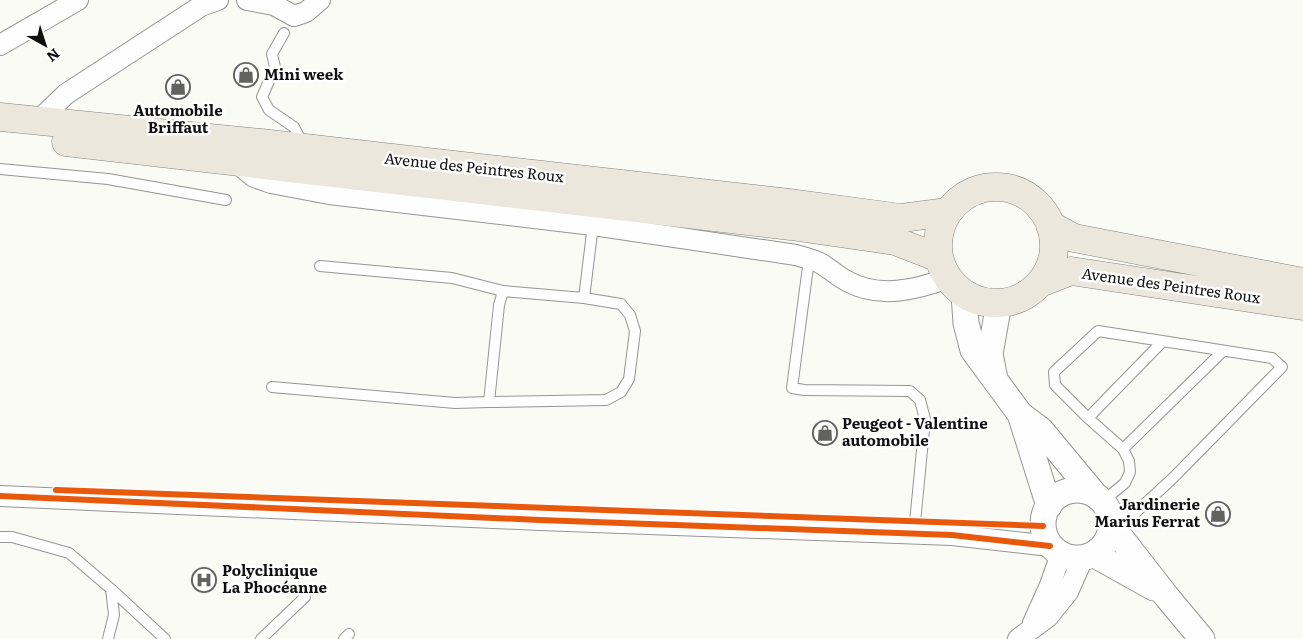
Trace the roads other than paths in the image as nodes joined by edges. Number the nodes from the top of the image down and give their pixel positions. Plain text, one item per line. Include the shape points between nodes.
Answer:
1 (78, 0) edge
2 (218, 0) edge
3 (246, 0) edge
4 (320, 0) edge
5 (284, 33) dead end
6 (0, 45) edge
7 (0, 117) edge
8 (38, 121) junction
9 (0, 134) edge
10 (306, 148) junction
11 (235, 162) junction
12 (0, 169) edge
13 (226, 200) dead end
14 (948, 212) junction
15 (593, 225) junction
16 (1050, 225) junction
17 (809, 259) junction
18 (320, 266) dead end
19 (950, 276) junction
20 (1303, 282) edge
21 (1040, 283) junction
22 (504, 290) junction
23 (584, 298) junction
24 (999, 303) junction
25 (1303, 306) edge
26 (1163, 341) junction
27 (1223, 351) junction
28 (995, 381) junction
29 (272, 387) dead end
30 (489, 402) junction
31 (1020, 414) junction
32 (1088, 418) junction
33 (1123, 449) junction
34 (0, 496) edge
35 (1049, 506) junction
36 (1105, 510) junction
37 (914, 533) junction
38 (0, 537) edge
39 (1072, 553) junction
40 (111, 589) junction
41 (1167, 596) junction
42 (305, 597) dead end
43 (1022, 636) edge
44 (108, 639) edge
45 (165, 639) edge
46 (261, 639) edge
47 (1202, 639) edge

1 - 6 street
2 - 8 street via 201,6 66,94
3 - 4 street via 274,5 294,16 306,12
5 - 10 lane via 272,54 275,67 262,97 269,110 294,127
7 - 8 main road, Avenue des Peintres Roux
8 - 10 main road, Avenue des Peintres Roux
9 - 11 main road, Avenue des Peintres Roux
10 - 14 main road, Avenue des Peintres Roux via 901,218
11 - 15 street, Avenue des Peintres Roux via 254,176 271,183 329,194
11 - 19 main road, Avenue des Peintres Roux via 896,241
12 - 13 lane via 108,179
14 - 16 main road via 972,192 1003,187 1032,200
14 - 19 main road via 938,234
15 - 17 street, Avenue des Peintres Roux
15 - 23 lane
16 - 20 main road, Avenue des Peintres Roux via 1074,238
16 - 21 main road via 1054,245 1050,265
17 - 19 street, Avenue des Peintres Roux via 848,283 872,290 899,292 927,286
17 - 37 lane via 792,388 910,391 920,400 925,419
18 - 22 lane via 452,278
19 - 24 main road via 981,301
19 - 28 street via 973,350
21 - 24 main road via 1022,297
21 - 25 main road, Avenue des Peintres Roux via 1071,271
22 - 23 lane
22 - 30 lane via 499,305
23 - 30 lane via 621,304 630,315 635,331 630,379 621,392 606,400
24 - 28 street via 990,354
26 - 27 lane
26 - 32 lane
26 - 32 lane via 1098,331 1054,372 1055,385
27 - 33 lane
27 - 36 lane via 1272,358 1282,367 1135,512
28 - 31 street
29 - 30 lane via 455,403
31 - 35 street
31 - 36 street via 1040,430
32 - 33 lane
33 - 36 lane via 1130,472
34 - 37 street
35 - 36 street via 1058,496 1070,491 1083,491
35 - 39 street via 1044,516 1045,537
36 - 39 street via 1109,537 1106,542 1102,547
36 - 41 street
37 - 39 street via 980,537
38 - 40 lane via 12,537 68,553
39 - 41 street via 1145,582
39 - 43 street
40 - 44 lane via 114,615
40 - 45 lane
41 - 47 street
42 - 46 lane

